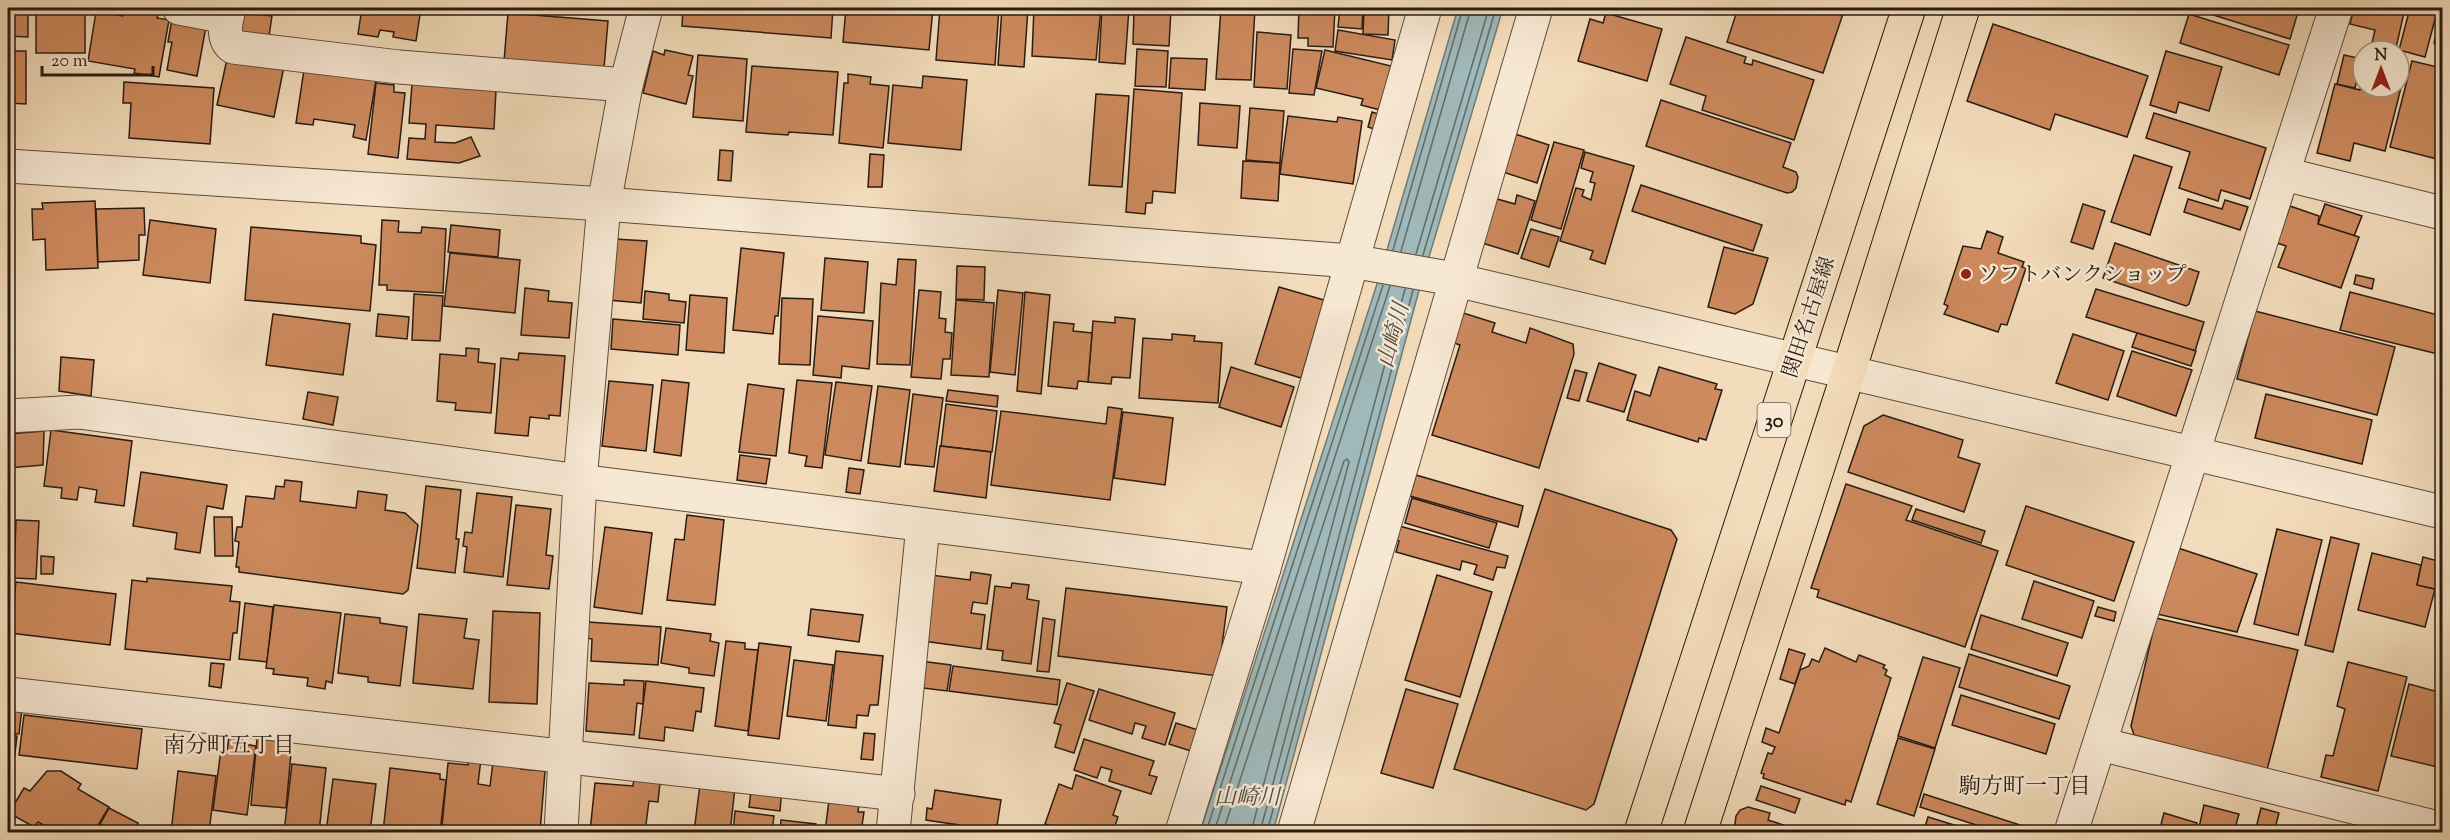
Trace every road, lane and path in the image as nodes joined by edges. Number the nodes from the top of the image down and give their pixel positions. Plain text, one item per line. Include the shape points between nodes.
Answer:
1 (179, 8) edge
2 (646, 8) edge
3 (1425, 8) edge
4 (1536, 8) edge
5 (1909, 8) edge
6 (1963, 8) edge
7 (2336, 8) edge
8 (228, 12) edge
9 (626, 85) junction
10 (8, 166) edge
11 (2283, 174) junction
12 (604, 204) junction
13 (2442, 213) edge
14 (1351, 261) junction
15 (1449, 278) junction
16 (1794, 359) junction
17 (1848, 374) junction
18 (8, 416) edge
19 (2194, 454) junction
20 (580, 482) junction
21 (2442, 512) edge
22 (923, 525) junction
23 (1264, 568) junction
24 (8, 694) edge
25 (2100, 744) junction
26 (566, 755) junction
27 (898, 794) junction
28 (2442, 829) edge
29 (561, 832) edge
30 (893, 832) edge
31 (1182, 832) edge
32 (1294, 832) edge
33 (1641, 832) edge
34 (1700, 832) edge
35 (2071, 832) edge

1 - 8 street
2 - 9 street
3 - 14 street
4 - 15 street
5 - 16 main road, 関田名古屋線 / 30
6 - 17 main road
7 - 11 street
8 - 9 street via 225,35 233,46 399,68
9 - 12 street
10 - 12 street
11 - 13 street
11 - 19 street
12 - 14 street
12 - 20 street
14 - 15 street
14 - 23 street
15 - 16 street
15 - 32 street
16 - 17 street
16 - 33 main road, 関田名古屋線 / 30
17 - 19 street
17 - 34 main road
18 - 20 street via 79,412
19 - 21 street
19 - 25 street
20 - 22 street
20 - 26 street
22 - 23 street
22 - 27 street
23 - 31 street
24 - 26 street
25 - 28 street
25 - 35 street
26 - 27 street
26 - 29 street
27 - 30 street

